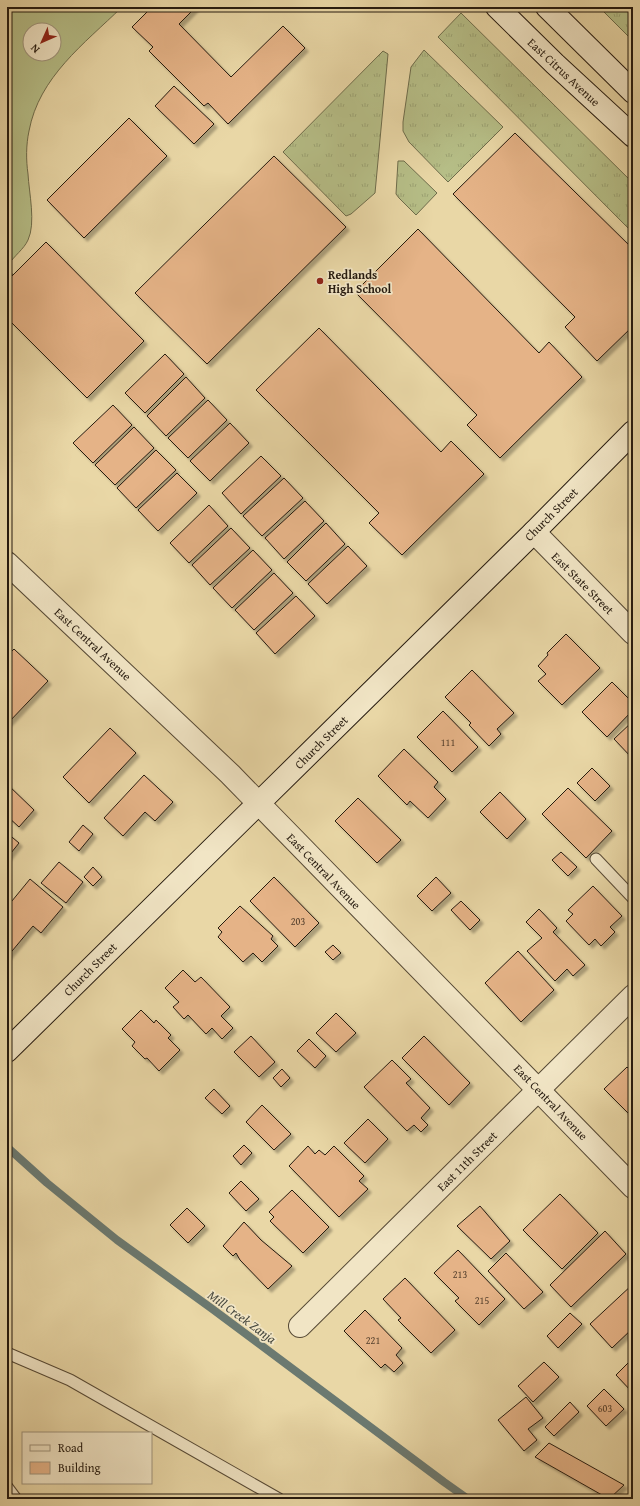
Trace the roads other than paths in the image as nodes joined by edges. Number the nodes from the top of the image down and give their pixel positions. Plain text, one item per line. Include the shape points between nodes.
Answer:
1 (497, 7) edge
2 (547, 7) edge
3 (633, 92) edge
4 (633, 136) edge
5 (633, 432) edge
6 (534, 532) junction
7 (7, 563) edge
8 (633, 633) edge
9 (259, 803) junction
10 (596, 859) dead end
11 (633, 898) edge
12 (633, 996) edge
13 (7, 1051) edge
14 (538, 1090) junction
15 (633, 1187) edge
16 (300, 1326) dead end
17 (7, 1353) edge
18 (7, 1487) edge
19 (16, 1499) edge
20 (279, 1499) edge

1 - 4 street, East Citrus Avenue
2 - 3 street
5 - 6 street, Church Street
6 - 8 street, East State Street
6 - 9 street, Church Street
7 - 9 street, East Central Avenue
9 - 13 street, Church Street
9 - 14 street, East Central Avenue
10 - 11 lane
12 - 14 street, East 11th Street
14 - 15 street, East Central Avenue
14 - 16 street, East 11th Street
17 - 20 lane via 70,1380
18 - 19 lane

